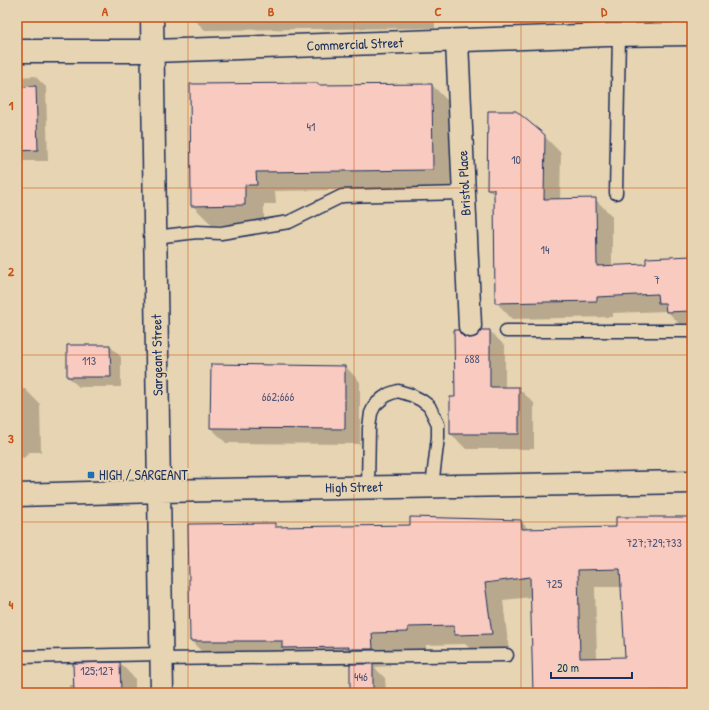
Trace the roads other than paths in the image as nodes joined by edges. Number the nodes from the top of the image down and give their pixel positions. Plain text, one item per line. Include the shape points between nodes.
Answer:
1 (152, 17) edge
2 (692, 34) edge
3 (618, 35) junction
4 (457, 40) junction
5 (17, 51) edge
6 (153, 51) junction
7 (464, 193) junction
8 (616, 193) dead end
9 (155, 237) junction
10 (470, 326) dead end
11 (506, 331) dead end
12 (692, 331) edge
13 (692, 482) edge
14 (432, 486) junction
15 (368, 487) junction
16 (158, 491) junction
17 (17, 495) edge
18 (507, 655) dead end
19 (161, 656) junction
20 (17, 657) edge
21 (162, 693) edge

1 - 6 street, Sargeant Street
2 - 3 street, Commercial Street
3 - 4 street, Commercial Street
3 - 8 lane
4 - 6 street, Commercial Street
4 - 7 street, Bristol Place
5 - 6 street, Commercial Street
6 - 9 street, Sargeant Street
7 - 9 lane via 342,196 289,222 221,233 197,232
7 - 10 street, Bristol Place
9 - 16 street, Sargeant Street
11 - 12 lane
13 - 14 street, High Street
14 - 15 street, High Street
14 - 15 lane via 438,424 429,406 411,395 398,391 383,398 371,413
15 - 16 street, High Street
16 - 17 street, High Street
16 - 19 street, Sargeant Street
18 - 19 lane
19 - 20 lane
19 - 21 street, Sargeant Street

